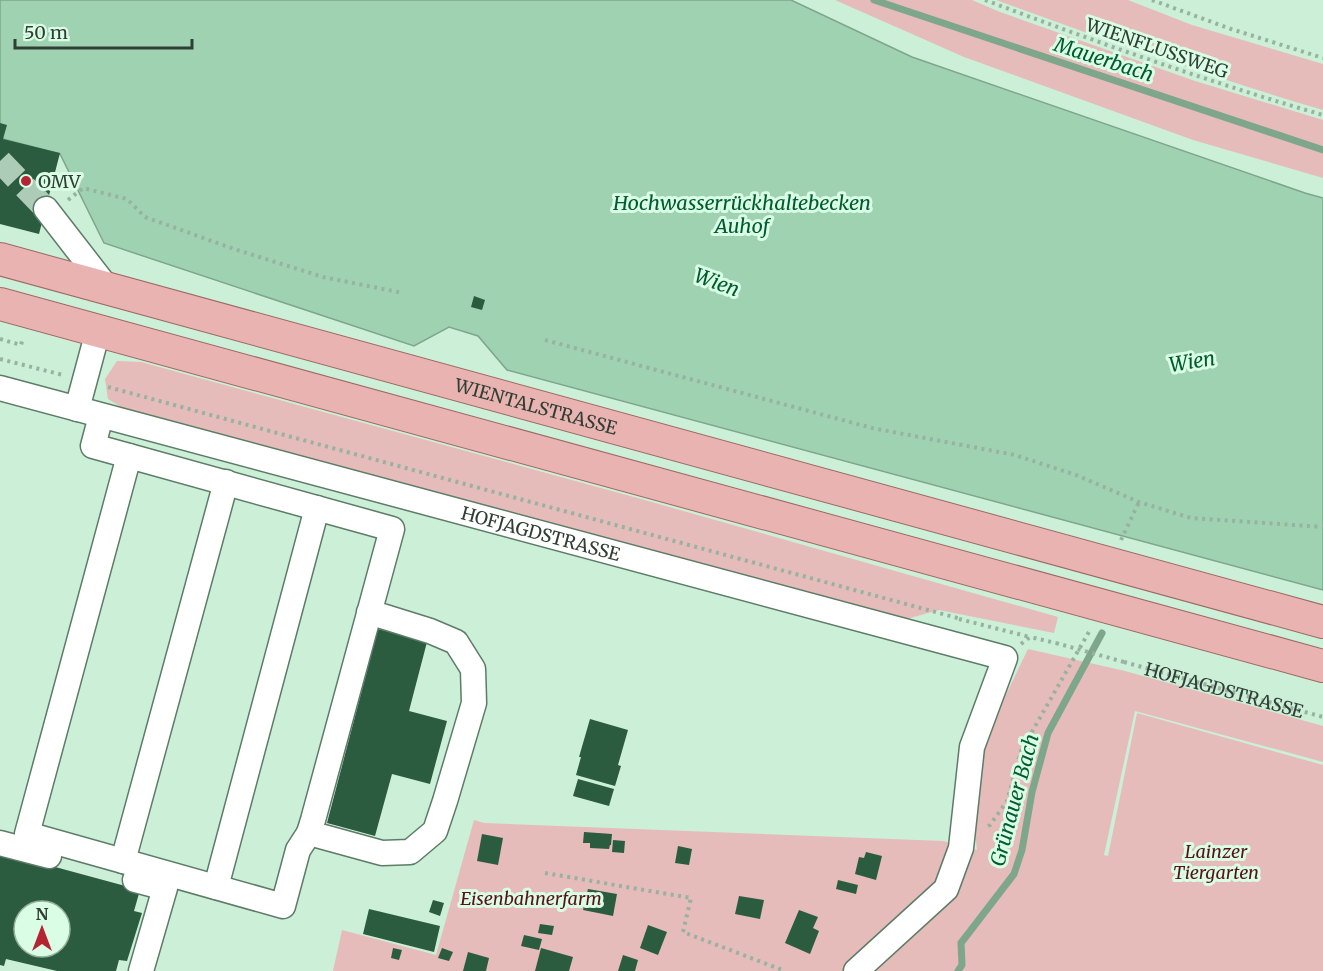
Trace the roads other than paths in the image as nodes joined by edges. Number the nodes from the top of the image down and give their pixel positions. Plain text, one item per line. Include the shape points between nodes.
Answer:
1 (54, 207) tunnel mouth
2 (0, 259) edge
3 (108, 289) junction
4 (0, 304) edge
5 (98, 331) junction
6 (0, 388) edge
7 (77, 409) junction
8 (100, 416) junction
9 (129, 456) junction
10 (226, 483) junction
11 (317, 508) junction
12 (369, 612) junction
13 (1323, 622) edge
14 (1323, 666) edge
15 (309, 833) junction
16 (0, 843) edge
17 (123, 861) junction
18 (216, 887) junction
19 (141, 971) edge
20 (856, 971) edge

1 - 3 street
2 - 3 main road, WIENTALSTRASSE
3 - 13 main road, WIENTALSTRASSE
4 - 5 main road
5 - 7 street
5 - 14 main road
6 - 7 street, HOFJAGDSTRASSE
7 - 8 street, HOFJAGDSTRASSE
8 - 9 street via 93,446
8 - 20 street, HOFJAGDSTRASSE via 1005,658 972,747 961,848 946,889
9 - 10 street
9 - 17 street via 27,834
10 - 11 street
10 - 17 street
11 - 12 street via 392,529
11 - 18 street
12 - 15 street
12 - 15 street via 456,642 473,669 474,703 435,831 410,852 382,853
15 - 18 street via 298,850 283,906
16 - 19 street via 165,888
17 - 18 street

